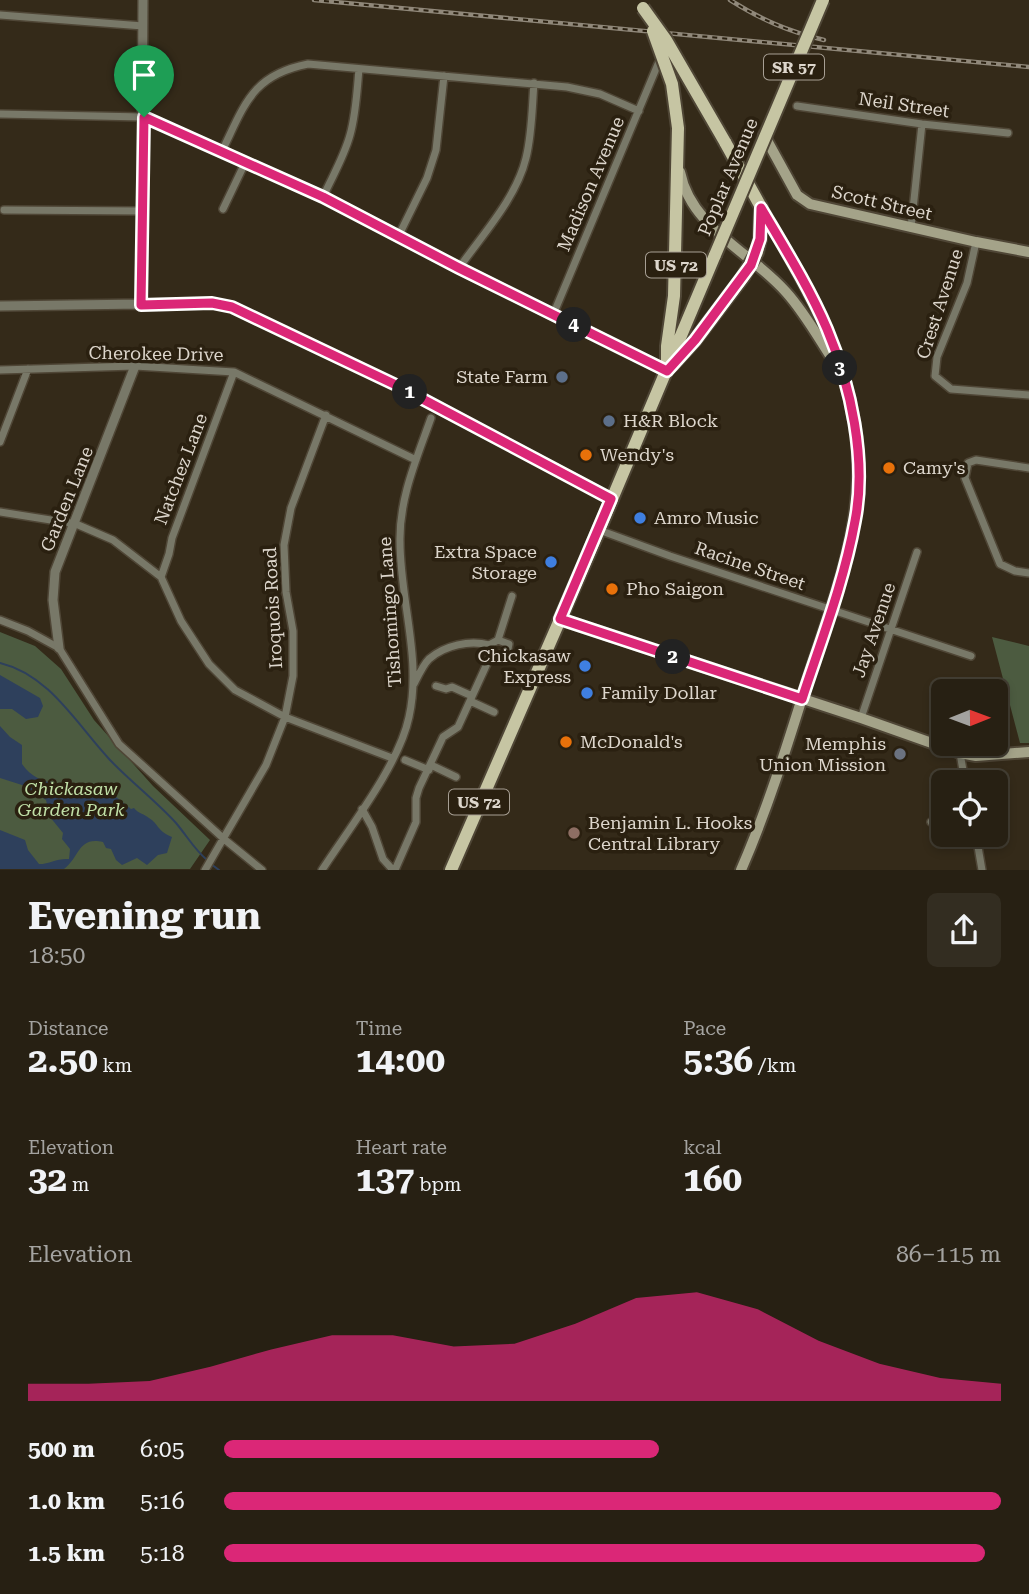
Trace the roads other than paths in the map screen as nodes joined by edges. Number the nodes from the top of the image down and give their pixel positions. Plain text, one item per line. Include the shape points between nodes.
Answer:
1 (143, 0) edge
2 (823, 0) edge
3 (641, 4) edge
4 (0, 15) edge
5 (143, 26) junction
6 (658, 64) dead end
7 (359, 68) junction
8 (444, 76) junction
9 (534, 83) junction
10 (797, 106) dead end
11 (639, 111) junction
12 (0, 114) edge
13 (144, 117) junction
14 (922, 124) junction
15 (1008, 133) dead end
16 (764, 135) junction
17 (222, 151) junction
18 (678, 159) junction
19 (245, 163) junction
20 (323, 197) junction
21 (761, 208) junction
22 (223, 209) dead end
23 (4, 210) dead end
24 (143, 211) junction
25 (911, 228) junction
26 (398, 237) junction
27 (976, 242) junction
28 (1029, 252) edge
29 (459, 268) junction
30 (141, 305) junction
31 (0, 306) edge
32 (553, 315) junction
33 (135, 366) junction
34 (27, 369) junction
35 (0, 370) edge
36 (667, 371) junction
37 (234, 372) junction
38 (841, 372) junction
39 (1029, 395) edge
40 (326, 415) junction
41 (431, 418) dead end
42 (0, 442) edge
43 (416, 460) junction
44 (1029, 468) edge
45 (611, 499) junction
46 (0, 512) edge
47 (76, 524) junction
48 (599, 530) junction
49 (917, 552) dead end
50 (1029, 573) edge
51 (161, 577) junction
52 (512, 596) dead end
53 (831, 610) junction
54 (560, 619) junction
55 (0, 620) edge
56 (891, 630) junction
57 (498, 640) junction
58 (489, 645) junction
59 (59, 648) junction
60 (491, 655) junction
61 (971, 656) dead end
62 (413, 684) junction
63 (436, 686) dead end
64 (471, 699) junction
65 (802, 699) junction
66 (494, 712) dead end
67 (285, 718) junction
68 (861, 718) junction
69 (931, 743) edge
70 (1029, 752) edge
71 (1008, 754) edge
72 (392, 758) junction
73 (405, 760) dead end
74 (430, 768) junction
75 (456, 777) dead end
76 (362, 809) junction
77 (224, 839) junction
78 (978, 847) edge
79 (205, 870) edge
80 (262, 870) edge
81 (323, 870) edge
82 (394, 870) edge
83 (451, 870) edge
84 (741, 870) edge
85 (982, 870) edge

1 - 5 street
2 - 16 main road, Poplar Avenue / SR 57, bridge
3 - 18 main road, US 72, bridge via 669,72
3 - 21 main road, US 72, bridge
4 - 5 street
5 - 13 street
6 - 11 street, Madison Avenue
7 - 8 street
7 - 17 street via 308,64 284,69 258,86
7 - 20 street via 351,134
8 - 9 street
8 - 26 street via 436,150
9 - 11 street via 600,94
9 - 29 street via 525,161 512,192
10 - 14 street, Neil Street
11 - 32 street, Madison Avenue
12 - 13 street
13 - 17 street
13 - 24 street
14 - 15 street, Neil Street
14 - 25 street
16 - 25 main road, Scott Street via 797,195 810,204
16 - 36 main road, Poplar Avenue / SR 57, bridge
17 - 19 street
18 - 36 main road, US 72 via 675,286
18 - 38 main road via 684,188 696,209 784,289
19 - 20 street
19 - 22 street
20 - 26 street
21 - 36 main road, US 72, bridge via 754,258
21 - 38 main road via 810,293
23 - 24 street
24 - 30 street
25 - 27 main road, Scott Street
26 - 29 street
27 - 28 main road, Scott Street
27 - 39 street, Crest Avenue via 967,283 936,357 934,376 951,389
29 - 32 street
30 - 31 street
30 - 45 street via 212,303 232,307 396,385
32 - 36 street
33 - 34 street, Cherokee Drive
33 - 37 street, Cherokee Drive
33 - 47 street, Garden Lane
34 - 35 street, Cherokee Drive
34 - 42 street
36 - 45 main road, Poplar Avenue / US 72
37 - 40 street, Cherokee Drive
37 - 51 street, Natchez Lane
38 - 53 main road via 854,419 860,472 856,519
40 - 43 street, Cherokee Drive
40 - 67 street, Iroquois Road via 291,508 284,545 293,631 293,676
41 - 43 street, Tishomingo Lane
43 - 62 street, Tishomingo Lane via 404,498 400,538
44 - 50 street via 976,460 968,463 965,478 1000,564
45 - 48 main road, Poplar Avenue / US 72
46 - 47 street
47 - 51 street via 113,540
47 - 59 street, Garden Lane via 55,572
48 - 53 street, Racine Street
48 - 54 main road, Poplar Avenue / US 72
49 - 56 street, Jay Avenue
51 - 67 street via 181,621 209,664 235,690
52 - 57 street
53 - 56 street, Racine Street
53 - 65 main road
54 - 65 main road
54 - 83 main road, Poplar Avenue / US 72
55 - 59 street
56 - 61 street, Racine Street
56 - 68 street, Jay Avenue
57 - 58 street
57 - 60 street via 509,644 507,654
58 - 60 street
58 - 62 street via 478,642 447,648 429,660
59 - 77 street via 119,744
60 - 64 street
62 - 72 street, Tishomingo Lane via 409,718
63 - 64 street via 452,687
64 - 66 street
64 - 74 street via 458,727 443,737
65 - 68 main road
65 - 84 main road
67 - 72 street
67 - 77 street, Iroquois Road via 266,765
68 - 69 main road
70 - 71 main road
72 - 76 street, Tishomingo Lane
73 - 74 street
74 - 75 street
74 - 82 street via 416,798 416,822
76 - 81 street, Tishomingo Lane
76 - 82 street via 383,859
77 - 79 street, Iroquois Road
77 - 80 street
78 - 85 street

